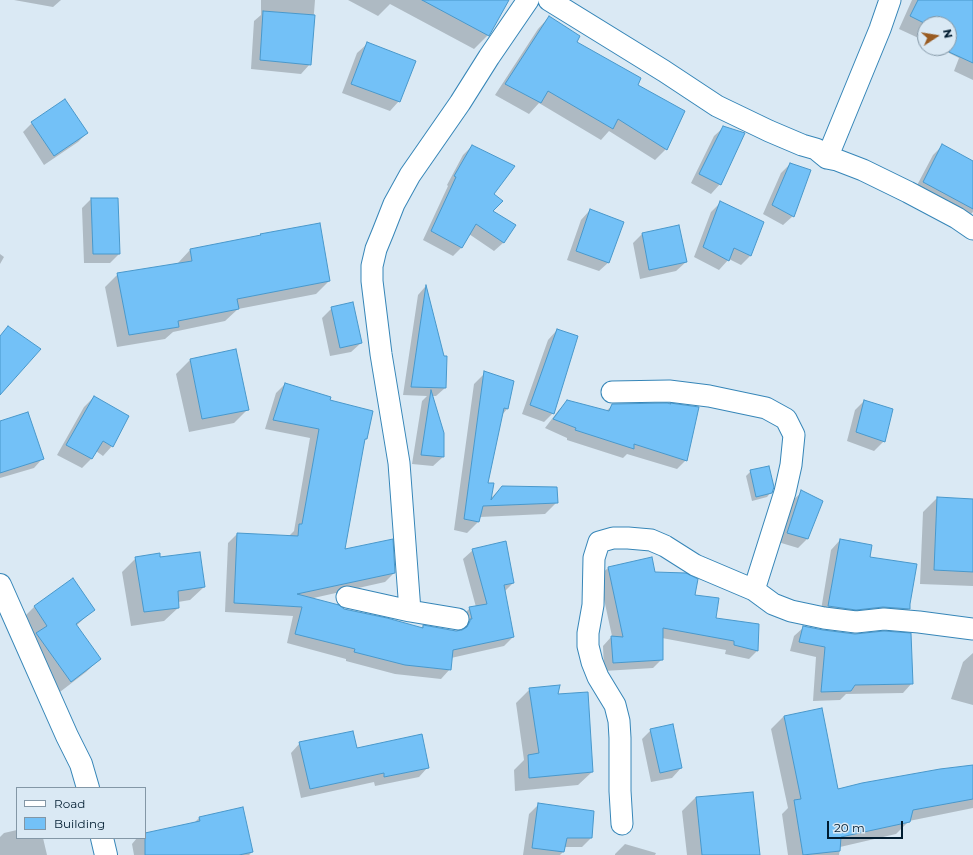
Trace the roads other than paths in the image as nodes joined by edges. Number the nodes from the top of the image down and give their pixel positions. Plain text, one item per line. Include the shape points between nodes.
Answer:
1 (528, 0) edge
2 (549, 0) edge
3 (890, 0) edge
4 (827, 158) junction
5 (973, 229) edge
6 (612, 392) dead end
7 (0, 585) edge
8 (754, 590) junction
9 (347, 596) dead end
10 (410, 612) junction
11 (458, 619) dead end
12 (973, 629) edge
13 (88, 787) edge
14 (622, 824) dead end
15 (102, 839) edge
16 (106, 855) edge

1 - 10 street via 410,176 394,204 372,266 381,354 399,463
2 - 4 street via 717,106 769,131 816,149
3 - 4 street
4 - 5 street via 838,160 895,185
6 - 8 street via 669,391 709,396 766,408 786,418 794,435 791,465
7 - 13 main road via 81,764
8 - 12 street via 773,604 824,618 856,622 884,619
8 - 14 street via 695,565 651,540 613,538 599,542 594,558 593,606 588,646 598,677 615,705 619,721
9 - 10 street
10 - 11 street
15 - 16 main road

